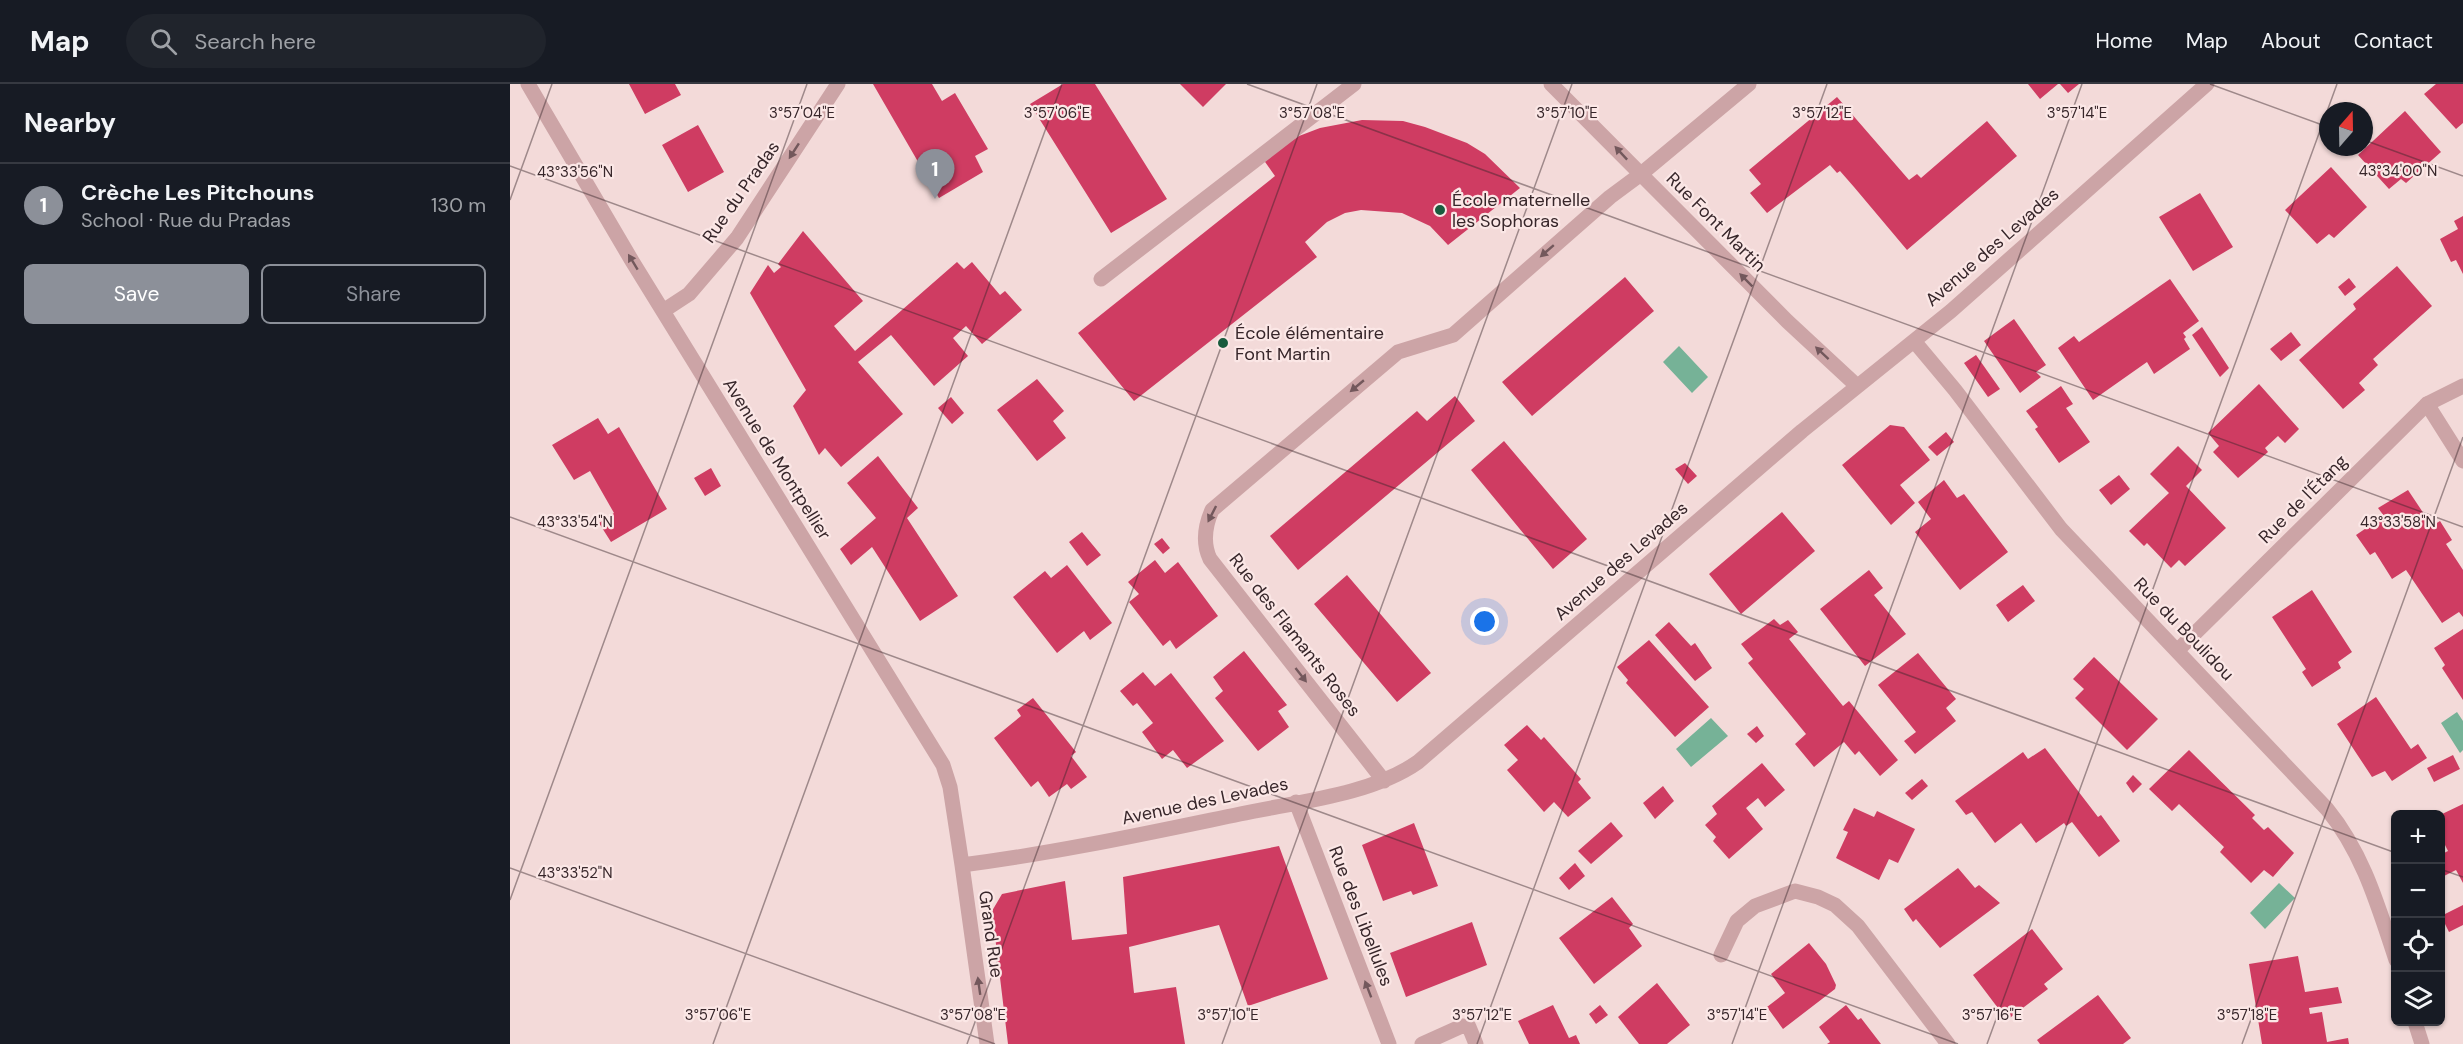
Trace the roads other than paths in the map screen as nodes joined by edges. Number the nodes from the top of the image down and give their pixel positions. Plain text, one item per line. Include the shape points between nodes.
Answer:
1 (528, 84) edge
2 (838, 84) edge
3 (1354, 84) edge
4 (1551, 84) edge
5 (1749, 84) edge
6 (2207, 84) edge
7 (1641, 174) junction
8 (1101, 279) dead end
9 (663, 312) junction
10 (1914, 341) junction
11 (1856, 385) junction
12 (2463, 386) edge
13 (2427, 404) junction
14 (2463, 461) edge
15 (2177, 651) junction
16 (1384, 782) junction
17 (1296, 802) junction
18 (962, 864) junction
19 (2391, 944) edge
20 (1721, 955) dead end
21 (2416, 1026) edge
22 (987, 1044) edge
23 (1389, 1044) edge
24 (1422, 1044) edge
25 (1476, 1044) edge
26 (1948, 1044) edge
27 (2422, 1044) edge

9 -> 1 street, Avenue de Montpellier
2 -> 9 street, Rue du Pradas via 737,237 688,294
3 - 8 street
7 -> 4 street, Rue Font Martin
5 - 7 street, Rue des Flamants Roses
6 - 10 street, Avenue des Levades
11 -> 7 street, Rue Font Martin
7 -> 16 street, Rue des Flamants Roses via 1453,335 1398,352 1216,505 1210,516 1205,536 1210,559
9 - 18 street, Avenue de Montpellier via 943,765
10 - 11 street, Avenue des Levades
10 - 15 street, Rue du Boulidou via 2061,529
11 - 16 street, Avenue des Levades via 1418,762
12 - 13 street, Rue de l'Étang
13 - 14 street
13 - 15 street, Rue de l'Étang
15 - 19 street, Rue du Boulidou via 2343,829 2376,898
16 - 17 street, Avenue des Levades
17 - 18 street, Avenue des Levades via 1035,856
23 -> 17 street, Rue des Libellules
22 -> 18 street, Grand Rue
20 - 26 street via 1737,921 1755,906 1795,891 1818,897 1835,905 1858,926
21 - 27 street
24 - 25 street via 1462,1026 1468,1027

